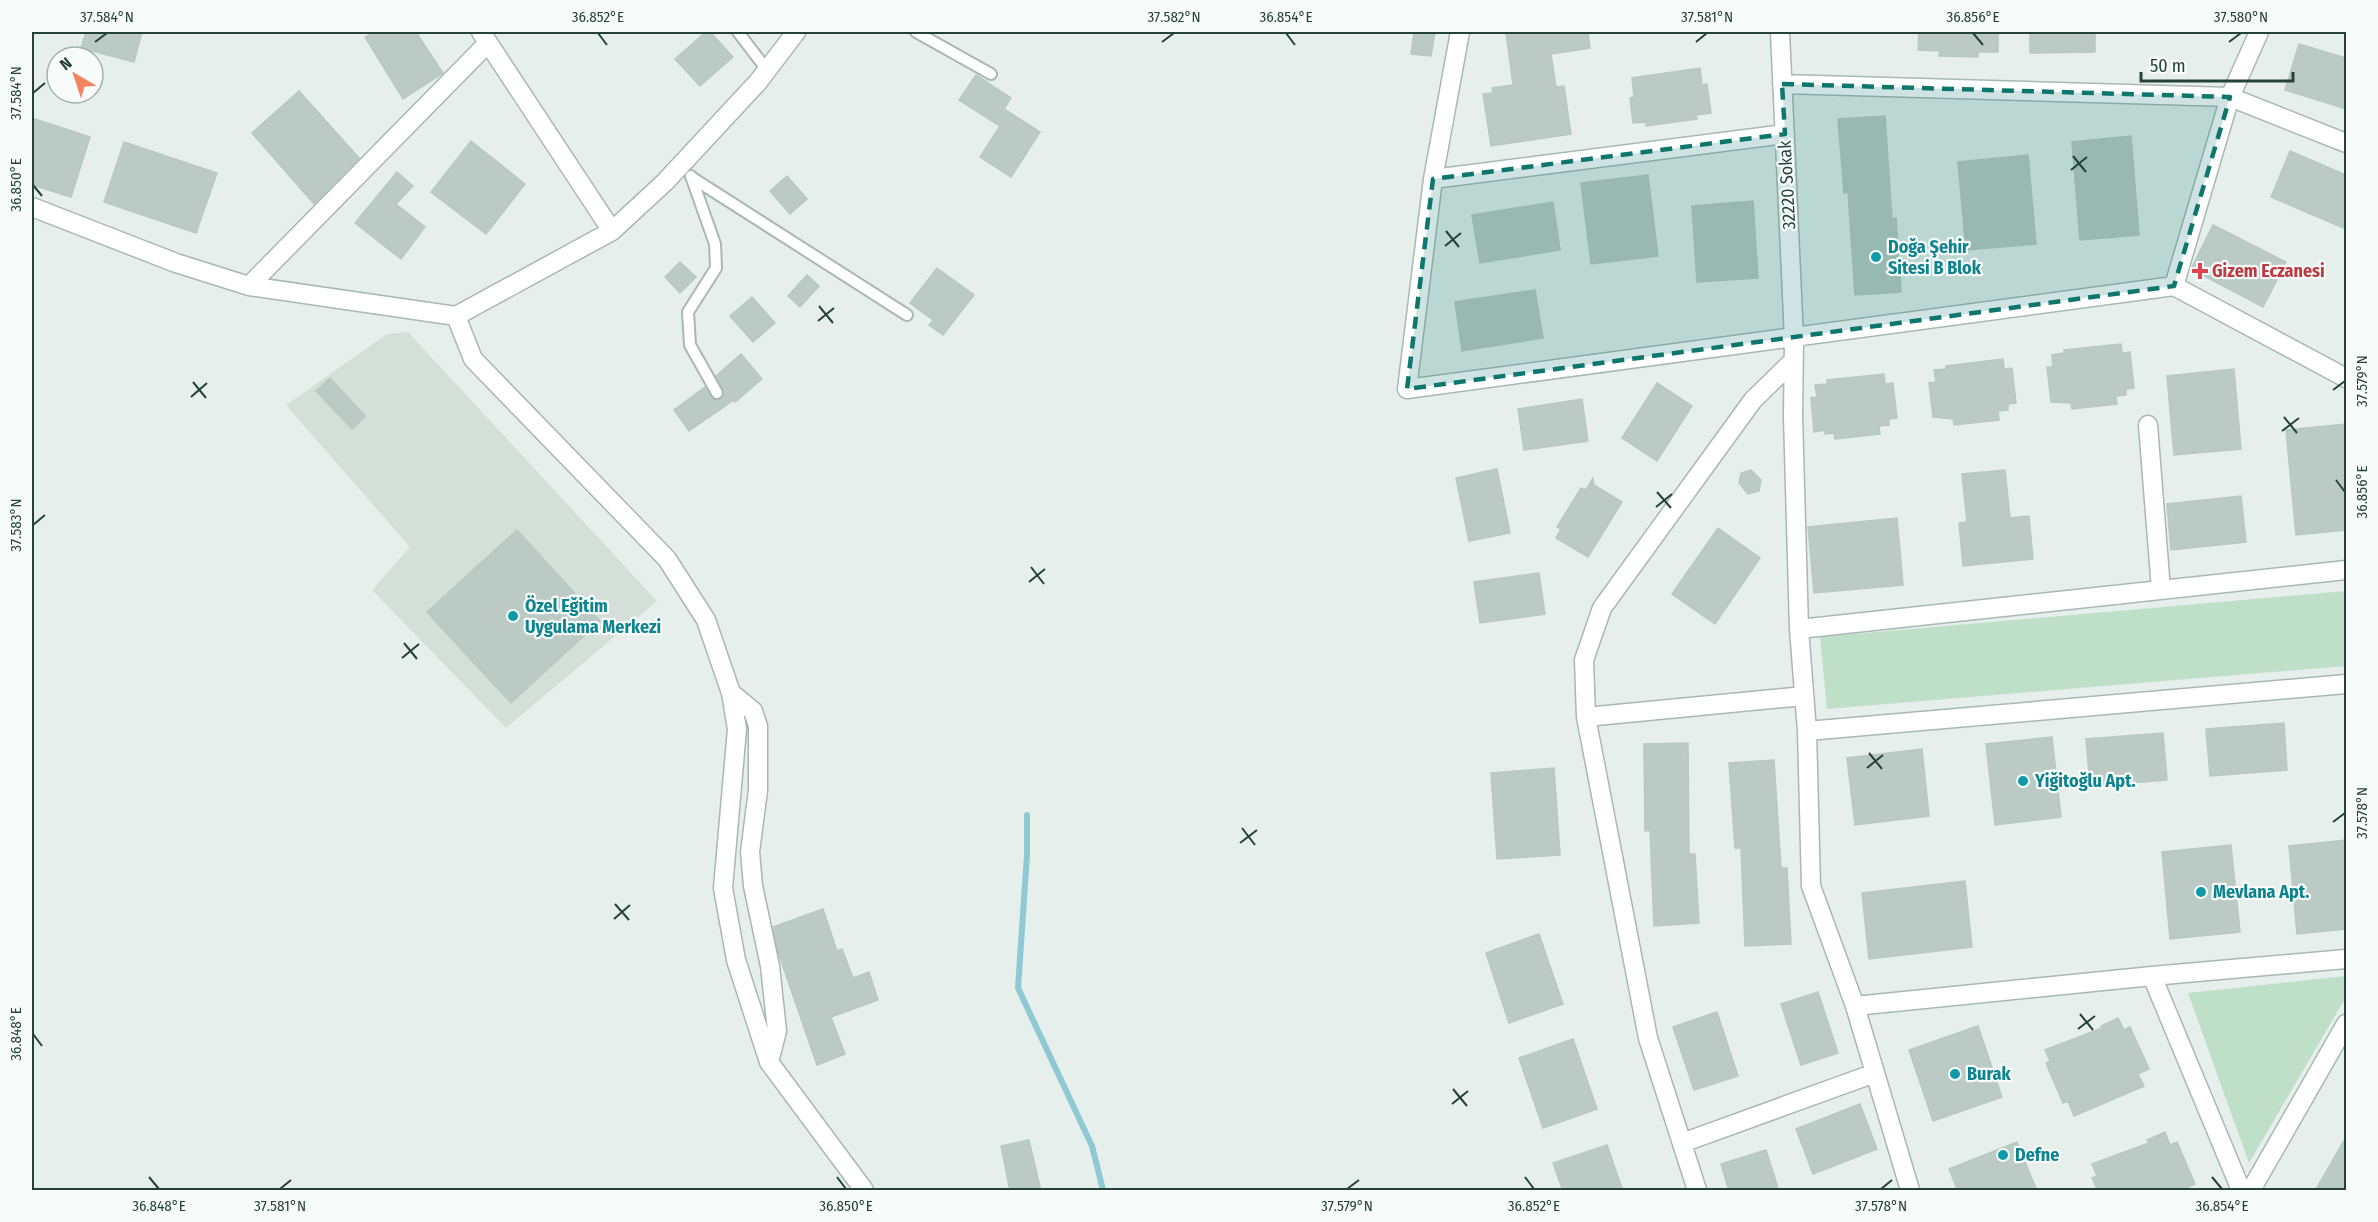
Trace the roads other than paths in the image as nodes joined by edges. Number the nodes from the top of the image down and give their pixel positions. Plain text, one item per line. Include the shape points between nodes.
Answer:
1 (738, 32) edge
2 (796, 32) edge
3 (916, 32) edge
4 (1460, 32) edge
5 (1780, 32) edge
6 (2259, 32) edge
7 (484, 37) edge
8 (767, 70) junction
9 (991, 74) dead end
10 (1782, 84) junction
11 (2230, 97) junction
12 (1785, 134) junction
13 (2346, 143) edge
14 (688, 168) junction
15 (1433, 179) junction
16 (32, 207) edge
17 (612, 231) junction
18 (249, 286) junction
19 (2174, 286) junction
20 (907, 315) dead end
21 (456, 316) junction
22 (1794, 339) junction
23 (1794, 360) junction
24 (2346, 378) edge
25 (717, 393) dead end
26 (2148, 425) dead end
27 (2346, 570) edge
28 (2161, 590) junction
29 (1799, 629) junction
30 (2346, 684) edge
31 (731, 693) junction
32 (1804, 696) junction
33 (1586, 717) junction
34 (1807, 731) junction
35 (2346, 959) edge
36 (2152, 976) junction
37 (1855, 1006) junction
38 (2346, 1024) edge
39 (769, 1062) junction
40 (1875, 1073) junction
41 (1682, 1143) junction
42 (861, 1188) edge
43 (1697, 1191) edge
44 (1910, 1191) edge
45 (2241, 1191) edge
46 (2251, 1191) edge

1 - 8 lane
2 - 8 street
3 - 9 lane
4 - 15 street
5 - 10 street, 32220 Sokak
6 - 11 street
7 - 17 street
7 - 18 street
8 - 14 street
10 - 11 street
10 - 12 street, 32220 Sokak
11 - 13 street
11 - 19 street
12 - 15 street
12 - 22 street, 32220 Sokak
14 - 17 street
14 - 20 lane
14 - 25 lane via 715,244 716,268 688,312 690,345
15 - 22 street via 1407,389
16 - 18 street via 165,259
17 - 21 street
18 - 21 street
19 - 22 street
19 - 24 street
21 - 31 street via 473,359 667,560 706,620
22 - 23 street, 32220 Sokak
23 - 29 street, 32220 Sokak
23 - 33 street via 1753,400 1602,608 1584,660
26 - 28 street
27 - 28 street
28 - 29 street
29 - 32 street, 32220 Sokak
30 - 34 street
31 - 39 street via 737,729 723,888 736,960
31 - 39 street via 753,711 758,726 758,790 750,852 777,1031
32 - 33 street
32 - 34 street, 32220 Sokak
33 - 41 street via 1648,1038
34 - 37 street, 32220 Sokak via 1811,886
35 - 36 street
36 - 37 street
36 - 45 street
37 - 40 street, 32220 Sokak
38 - 46 street
39 - 42 street
40 - 41 street
40 - 44 street, 32220 Sokak
41 - 43 street

